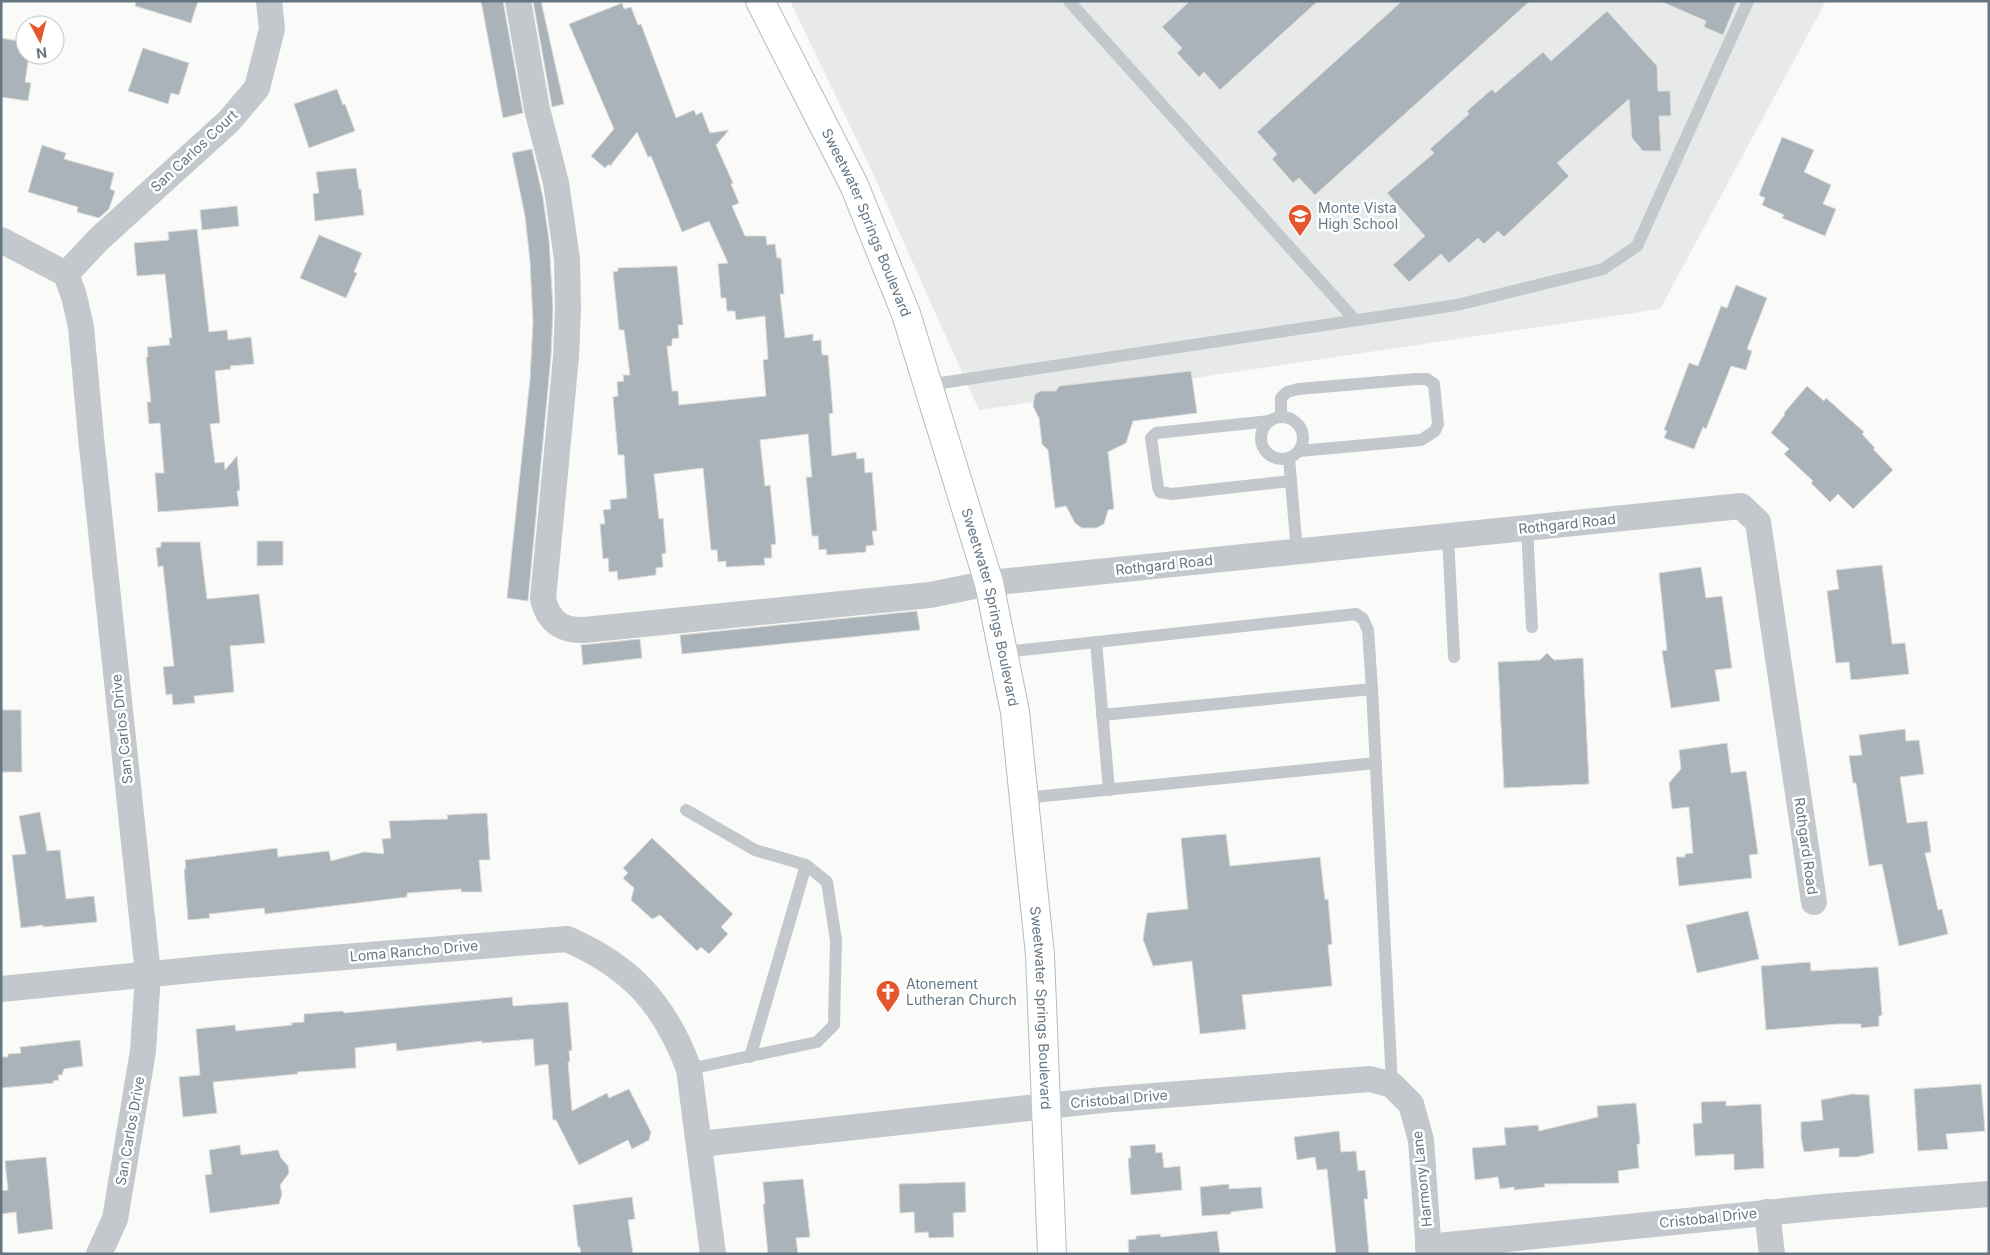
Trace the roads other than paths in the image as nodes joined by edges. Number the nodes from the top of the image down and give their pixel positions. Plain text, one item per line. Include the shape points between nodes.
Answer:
1 (269, 1) edge
2 (518, 1) edge
3 (760, 1) edge
4 (1069, 1) edge
5 (1748, 1) edge
6 (1, 240) edge
7 (66, 274) junction
8 (1355, 320) junction
9 (928, 385) junction
10 (1276, 419) junction
11 (1294, 454) junction
12 (1291, 482) junction
13 (1527, 528) junction
14 (1448, 537) junction
15 (1297, 552) junction
16 (988, 583) junction
17 (1532, 627) dead end
18 (1096, 642) junction
19 (1004, 652) junction
20 (1454, 657) dead end
21 (1372, 689) junction
22 (1102, 715) junction
23 (1376, 763) junction
24 (1109, 790) junction
25 (1024, 798) junction
26 (686, 810) dead end
27 (806, 865) junction
28 (1814, 902) dead end
29 (148, 974) junction
30 (1, 990) edge
31 (750, 1057) junction
32 (689, 1069) junction
33 (1392, 1084) junction
34 (1045, 1106) junction
35 (700, 1144) junction
36 (1989, 1194) edge
37 (1767, 1212) junction
38 (1429, 1250) edge
39 (99, 1254) edge
40 (713, 1254) edge
41 (1052, 1254) edge
42 (1772, 1254) edge

1 - 7 street, San Carlos Court via 272,29 257,88 229,121 99,239
2 - 16 street, Rothgard Road via 537,109 556,183 567,259 566,357 543,591 548,615 563,628 584,630 930,595
3 - 9 main road, Sweetwater Springs Boulevard via 854,185 906,314
4 - 8 lane
5 - 8 lane via 1637,246 1603,269 1457,305
6 - 7 street
7 - 29 street, San Carlos Drive via 81,327
8 - 9 lane
9 - 16 main road, Sweetwater Springs Boulevard
10 - 11 lane via 1293,420 1301,428 1303,440
10 - 11 lane via 1262,430 1262,442 1267,453 1277,458
10 - 11 lane via 1281,398 1298,389 1416,379 1427,379 1434,384 1438,424 1435,431 1421,440
10 - 12 lane via 1156,433 1151,438 1158,487 1160,492 1172,494
11 - 12 lane
12 - 15 lane
13 - 14 street, Rothgard Road
13 - 17 lane
13 - 28 street, Rothgard Road via 1741,506 1758,522
14 - 15 street, Rothgard Road
14 - 20 lane
15 - 16 street, Rothgard Road
16 - 19 main road, Sweetwater Springs Boulevard
18 - 19 lane
18 - 21 lane via 1356,614 1364,619 1368,630
18 - 22 lane
19 - 25 main road, Sweetwater Springs Boulevard via 1016,712
21 - 22 lane
21 - 23 lane
22 - 24 lane
23 - 24 lane
23 - 33 lane
24 - 25 lane
25 - 34 main road, Sweetwater Springs Boulevard via 1040,956
26 - 27 lane via 756,850
27 - 31 lane
27 - 31 lane via 827,882 836,940 834,1025 817,1042
29 - 30 street, Loma Rancho Drive
29 - 32 street, Loma Rancho Drive via 567,939 612,963 651,998 667,1020
29 - 39 street, San Carlos Drive via 143,1051 117,1209
31 - 32 lane
32 - 35 street, Loma Rancho Drive
33 - 34 street, Cristobal Drive via 1370,1079
33 - 38 street, Harmony Lane via 1411,1104 1421,1140
34 - 35 street, Cristobal Drive
34 - 41 main road, Sweetwater Springs Boulevard
35 - 40 street, Loma Rancho Drive
36 - 37 street, Cristobal Drive
37 - 38 street, Cristobal Drive
37 - 42 street

